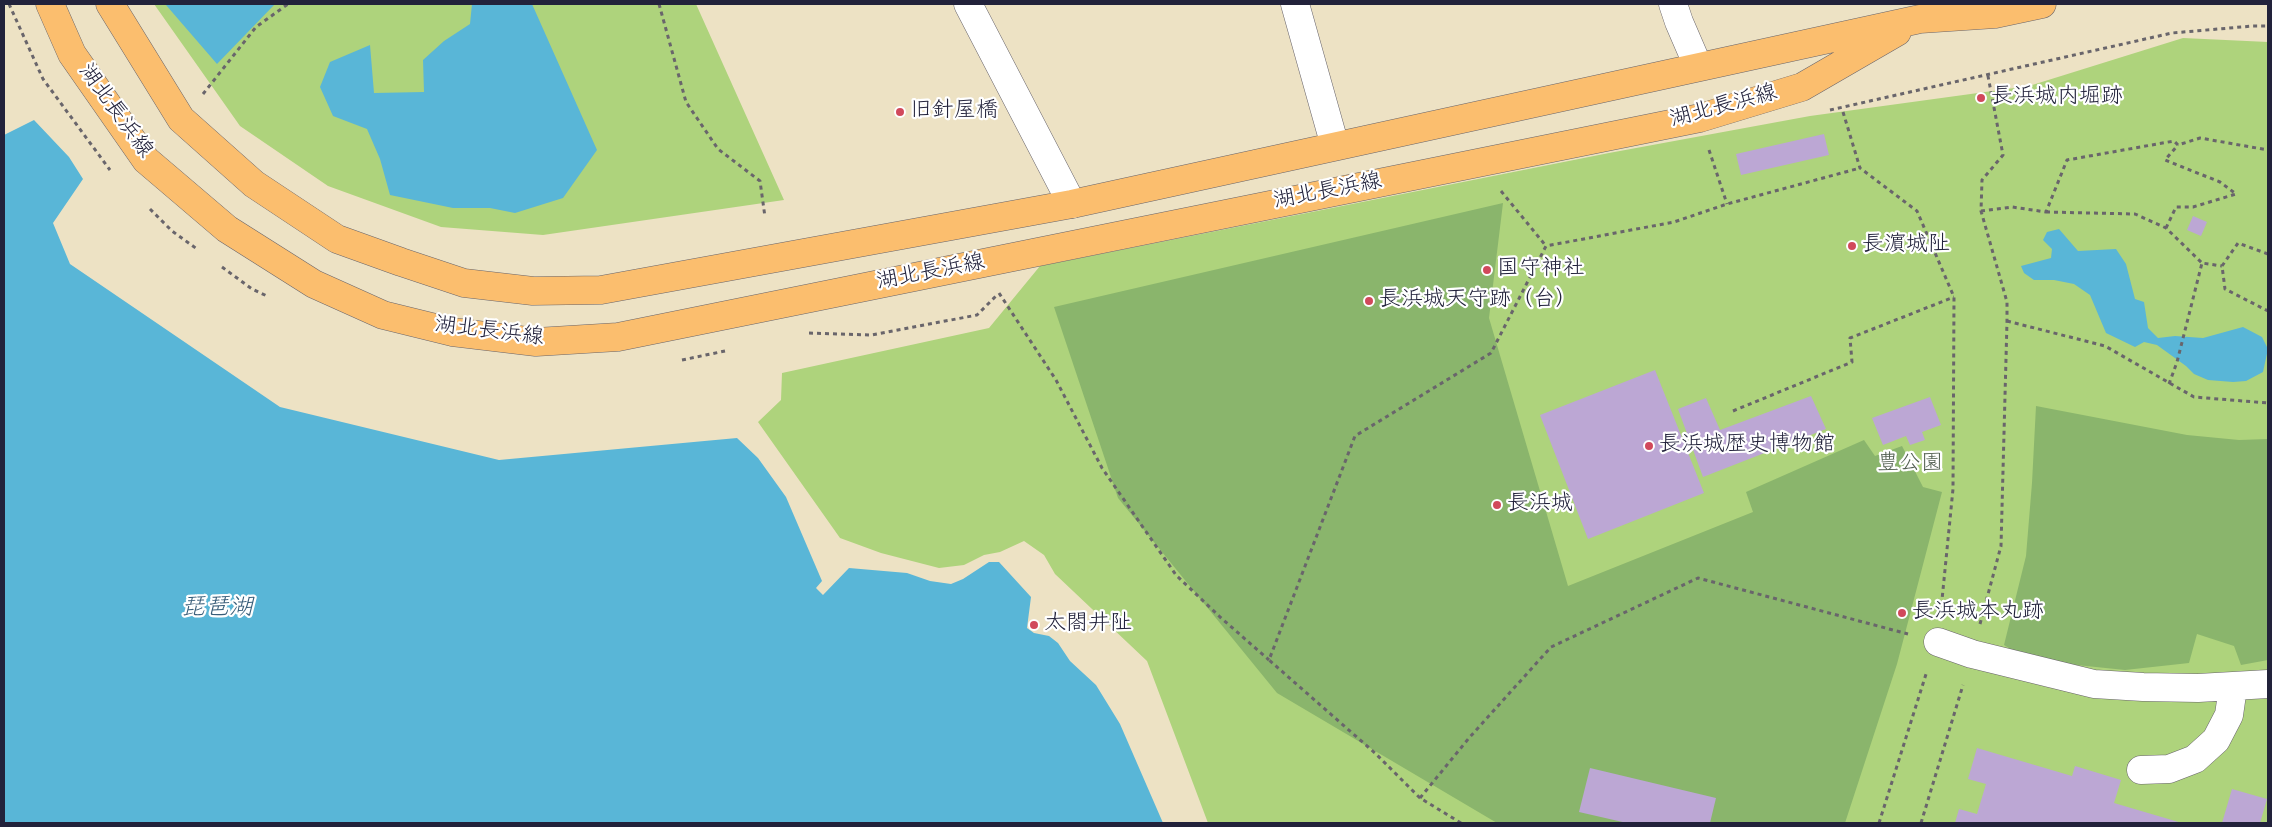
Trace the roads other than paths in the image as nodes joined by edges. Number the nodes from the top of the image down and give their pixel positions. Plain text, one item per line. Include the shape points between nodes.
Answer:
1 (50, 4) edge
2 (968, 4) edge
3 (1295, 4) edge
4 (1673, 4) edge
5 (2042, 4) edge
6 (114, 5) edge
7 (1917, 11) edge
8 (1698, 66) junction
9 (1335, 146) junction
10 (1072, 204) junction
11 (1938, 642) road end
12 (2268, 684) edge
13 (2233, 687) junction
14 (2141, 770) dead end

1 - 7 main road, 湖北長浜線 via 72,54 146,160 227,229 314,284 383,315 452,332 536,342 618,337 1700,118 1802,87
2 - 10 street
3 - 9 street
4 - 8 street
5 - 7 main road, 湖北長浜線 via 1994,14
6 - 10 main road, 湖北長浜線 via 181,119 254,184 338,239 464,283 533,291 601,290
7 - 8 main road, 湖北長浜線 via 1790,46
8 - 9 main road, 湖北長浜線
9 - 10 main road, 湖北長浜線
11 - 13 street via 1972,654 2094,684
12 - 13 street
13 - 14 street via 2229,715 2216,740 2195,759 2169,769

